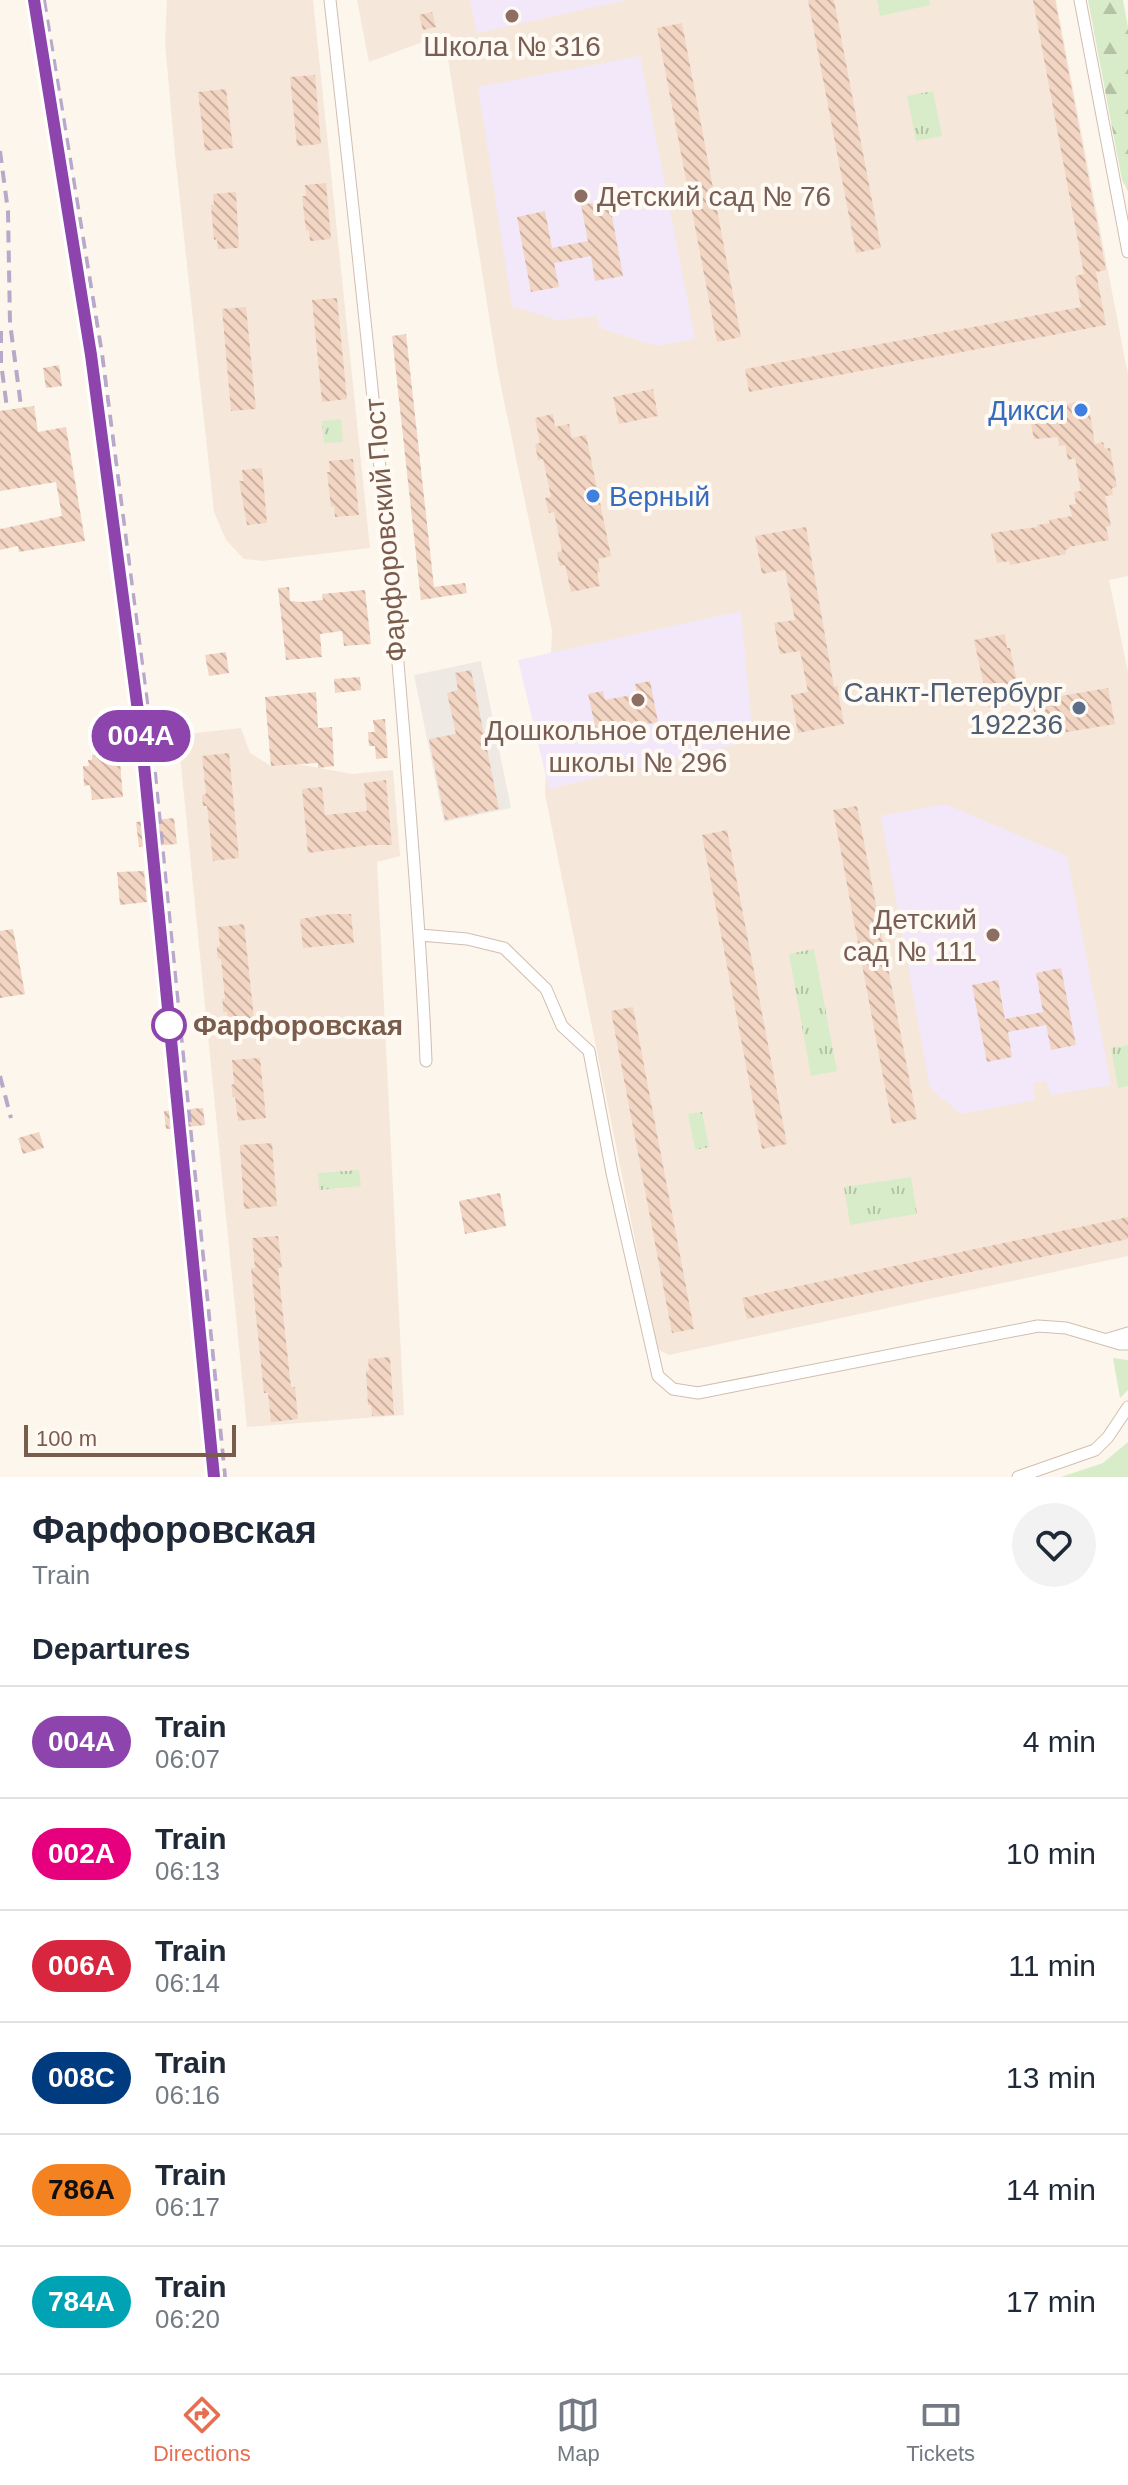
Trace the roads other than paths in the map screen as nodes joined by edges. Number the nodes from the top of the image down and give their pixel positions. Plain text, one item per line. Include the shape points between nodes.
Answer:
1 (330, 0) edge
2 (1080, 0) edge
3 (1117, 195) junction
4 (1128, 205) edge
5 (1128, 252) edge
6 (420, 935) junction
7 (426, 1061) dead end
8 (1128, 1333) edge
9 (1121, 1345) edge
10 (1128, 1407) edge
11 (1018, 1477) edge

1 - 6 street, Фарфоровский Пост via 379,459
2 - 3 street
3 - 4 street
3 - 5 street
6 - 7 street, Фарфоровский Пост
6 - 9 street via 504,948 546,989 562,1026 589,1051 658,1376 673,1389 698,1393 1038,1326 1066,1328
8 - 9 street
10 - 11 street via 1095,1450

